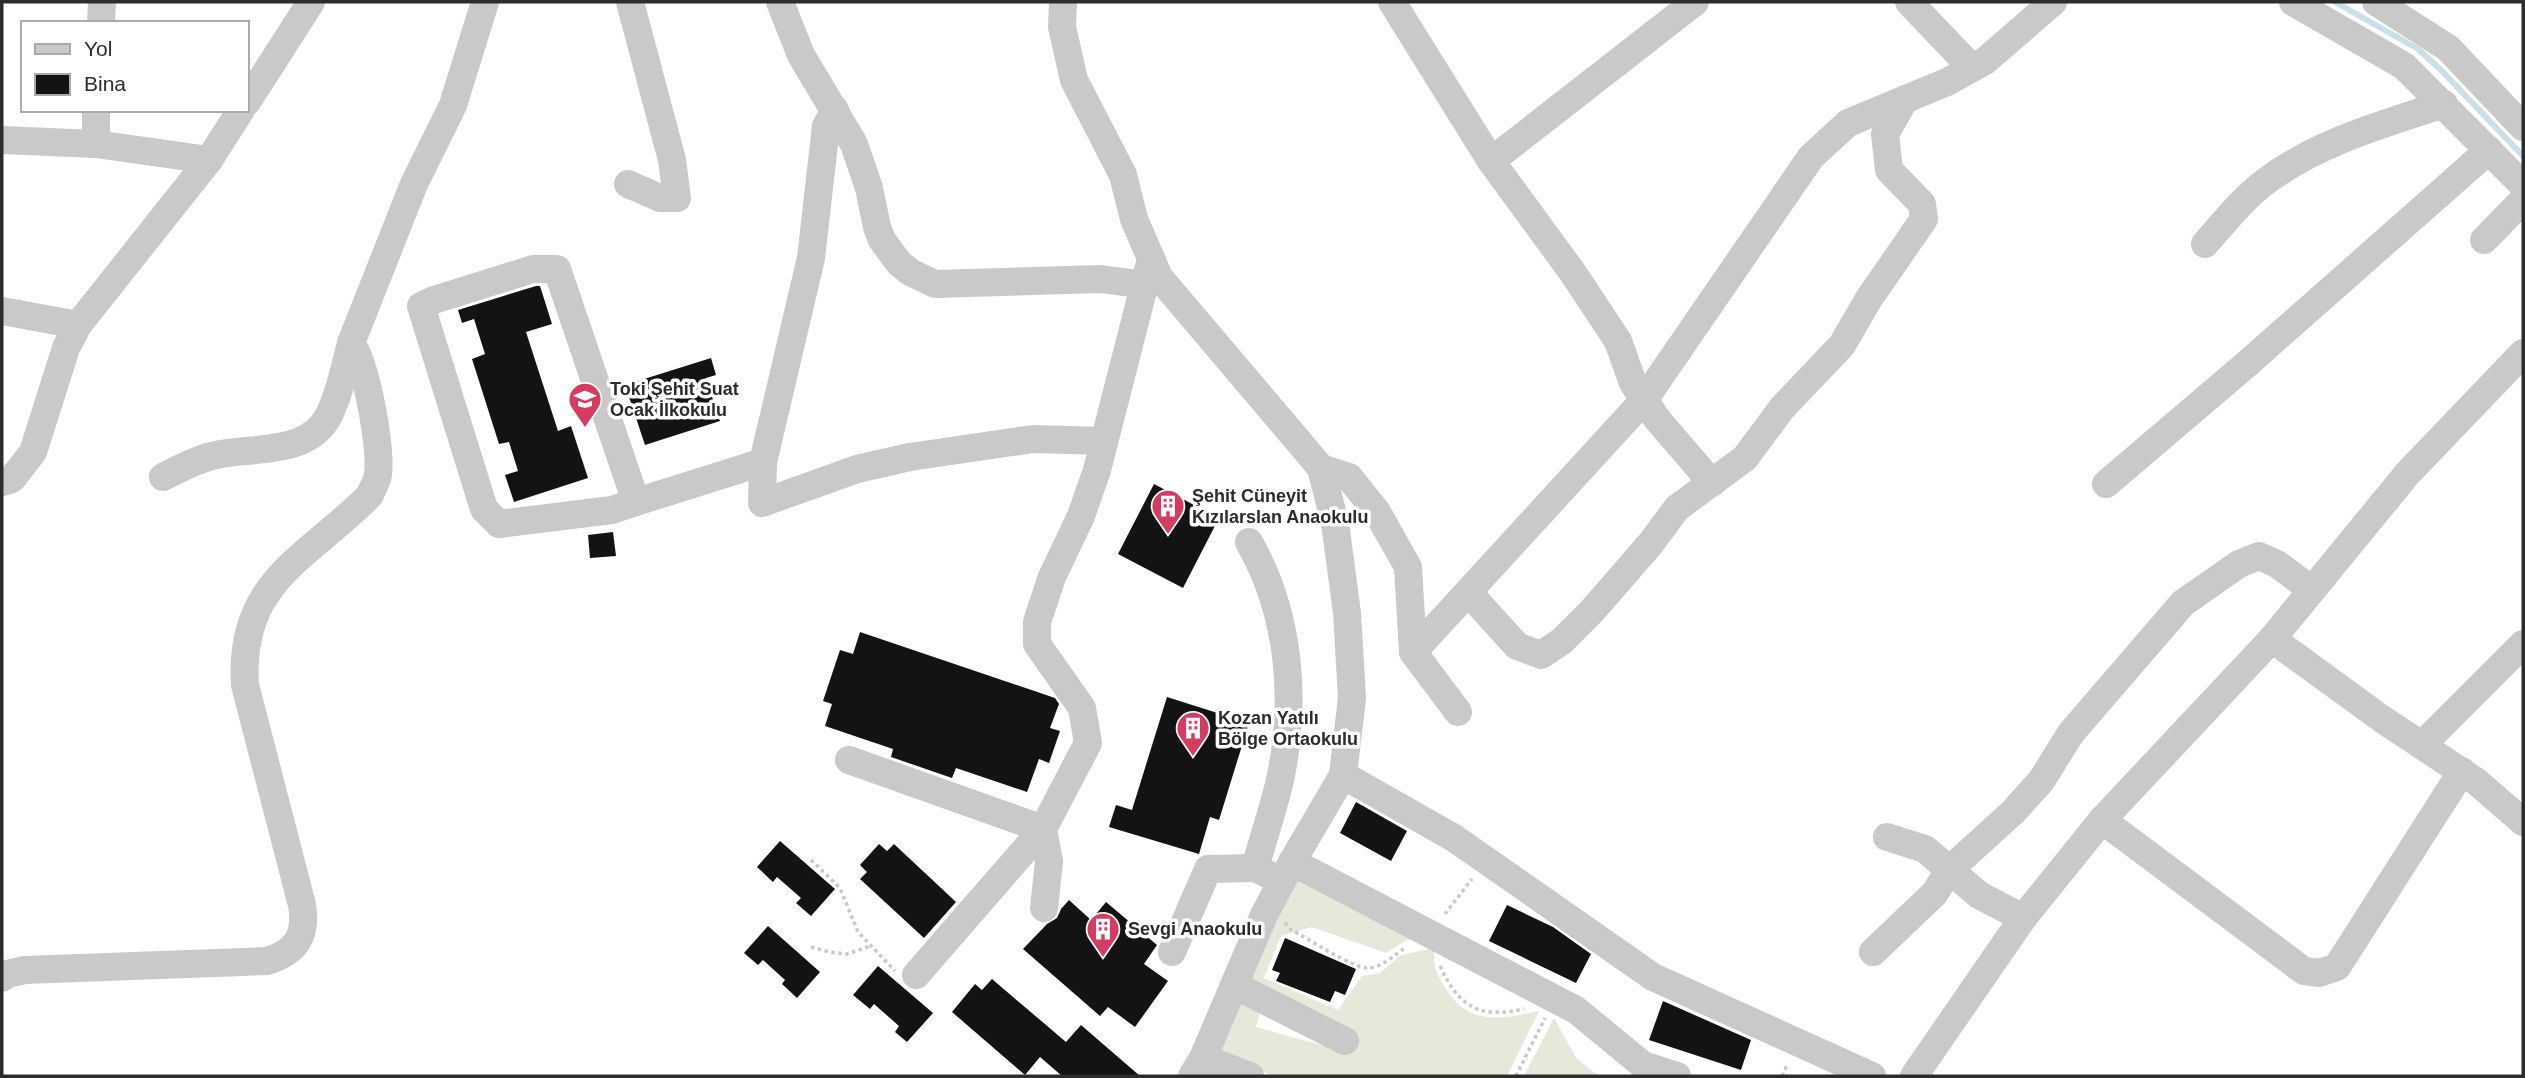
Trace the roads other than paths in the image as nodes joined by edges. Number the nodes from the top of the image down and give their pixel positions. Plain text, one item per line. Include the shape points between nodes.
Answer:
1 (102, 2) edge
2 (311, 2) edge
3 (485, 2) edge
4 (630, 2) edge
5 (780, 2) edge
6 (1063, 2) edge
7 (1392, 2) edge
8 (1695, 2) edge
9 (1909, 2) edge
10 (2053, 2) edge
11 (2293, 2) edge
12 (2376, 2) edge
13 (101, 21) edge
14 (1972, 68) junction
15 (1905, 99) junction
16 (248, 100) edge
17 (2444, 104) junction
18 (835, 110) junction
19 (96, 112) edge
20 (240, 112) edge
21 (2523, 127) edge
22 (2, 141) edge
23 (96, 145) junction
24 (2489, 150) junction
25 (209, 160) junction
26 (1491, 161) junction
27 (628, 184) dead end
28 (2523, 185) edge
29 (2523, 200) edge
30 (2484, 240) dead end
31 (2205, 244) dead end
32 (1148, 272) junction
33 (2, 311) edge
34 (78, 325) junction
35 (351, 343) junction
36 (2523, 354) edge
37 (1644, 400) junction
38 (1104, 441) junction
39 (764, 462) junction
40 (1321, 468) junction
41 (163, 477) dead end
42 (2, 482) edge
43 (1712, 483) junction
44 (2106, 484) dead end
45 (636, 502) junction
46 (1249, 542) dead end
47 (2312, 590) junction
48 (1468, 592) junction
49 (2272, 639) junction
50 (2523, 644) edge
51 (1413, 652) junction
52 (1458, 712) dead end
53 (2422, 745) junction
54 (849, 760) dead end
55 (2462, 771) junction
56 (1343, 775) junction
57 (2102, 820) junction
58 (2523, 822) edge
59 (1043, 828) junction
60 (1887, 837) dead end
61 (1255, 868) junction
62 (1948, 871) junction
63 (1287, 872) junction
64 (1044, 908) dead end
65 (2023, 918) junction
66 (1172, 952) dead end
67 (1873, 952) dead end
68 (916, 975) road end
69 (2, 978) edge
70 (1234, 985) junction
71 (1345, 1041) dead end
72 (1197, 1067) edge
73 (1250, 1076) edge
74 (1677, 1076) edge
75 (1872, 1076) edge
76 (1914, 1076) edge

1 - 13 street
2 - 16 street
3 - 35 street via 453,105 414,184
4 - 27 street via 672,160 677,198 660,198
5 - 18 street via 801,55
6 - 32 street via 1062,27 1074,80 1124,176
7 - 26 street
8 - 26 street
9 - 14 street
10 - 14 street
11 - 17 street via 2404,66
12 - 21 street via 2448,48
14 - 15 street
15 - 37 street via 1848,123 1811,157
15 - 43 street via 1885,134 1889,170 1922,204 1924,219 1842,345 1782,408 1745,458
17 - 24 street
17 - 31 street via 2360,132 2270,178 2242,201
18 - 32 street via 862,163 882,240 899,263 922,279 935,284 1101,279
18 - 39 street via 826,127 811,258
19 - 23 street
20 - 25 street
22 - 23 street
23 - 25 street
24 - 28 street
24 - 44 street
25 - 34 street
26 - 37 street via 1618,341
29 - 30 street
32 - 38 street
32 - 40 street via 1159,277
33 - 34 street
34 - 42 street via 66,348 33,452 12,479
35 - 41 street via 329,416 307,438 289,446 213,456
35 - 69 street via 366,374 377,475 370,495 273,582 248,628 243,659 245,685 302,905 302,934 295,946 267,961 25,970
36 - 47 street via 2407,474
37 - 43 street
37 - 48 street
38 - 39 street via 1033,439 910,457 856,469 762,503
38 - 59 street via 1081,516 1037,622 1037,644 1082,708 1088,743
39 - 45 street
40 - 51 street via 1349,477 1377,512 1408,567
40 - 56 street via 1335,523 1347,613 1352,698
43 - 48 street via 1677,508 1592,611 1541,655 1517,646
45 - 45 street via 612,510 499,524 484,509 421,306 533,269 557,270
46 - 61 street via 1281,621 1289,666 1289,715 1280,780
47 - 49 street
47 - 62 street via 2259,556 2239,564 2183,603 2071,733 2013,813
48 - 51 street
49 - 53 street
49 - 57 street
50 - 53 street
51 - 52 street
53 - 55 street
54 - 59 street
55 - 57 street via 2337,967 2319,973 2304,971
55 - 58 street
56 - 63 street
56 - 75 street via 1465,845 1653,978
57 - 65 street
59 - 64 street via 1049,861
59 - 68 street
60 - 62 street via 1925,849
61 - 63 street
61 - 66 street via 1208,869
62 - 65 street via 1979,895
62 - 67 street via 1935,893
63 - 70 street
63 - 74 street via 1438,938 1576,1010 1643,1065
65 - 76 street
70 - 71 street
70 - 72 street
72 - 73 street

